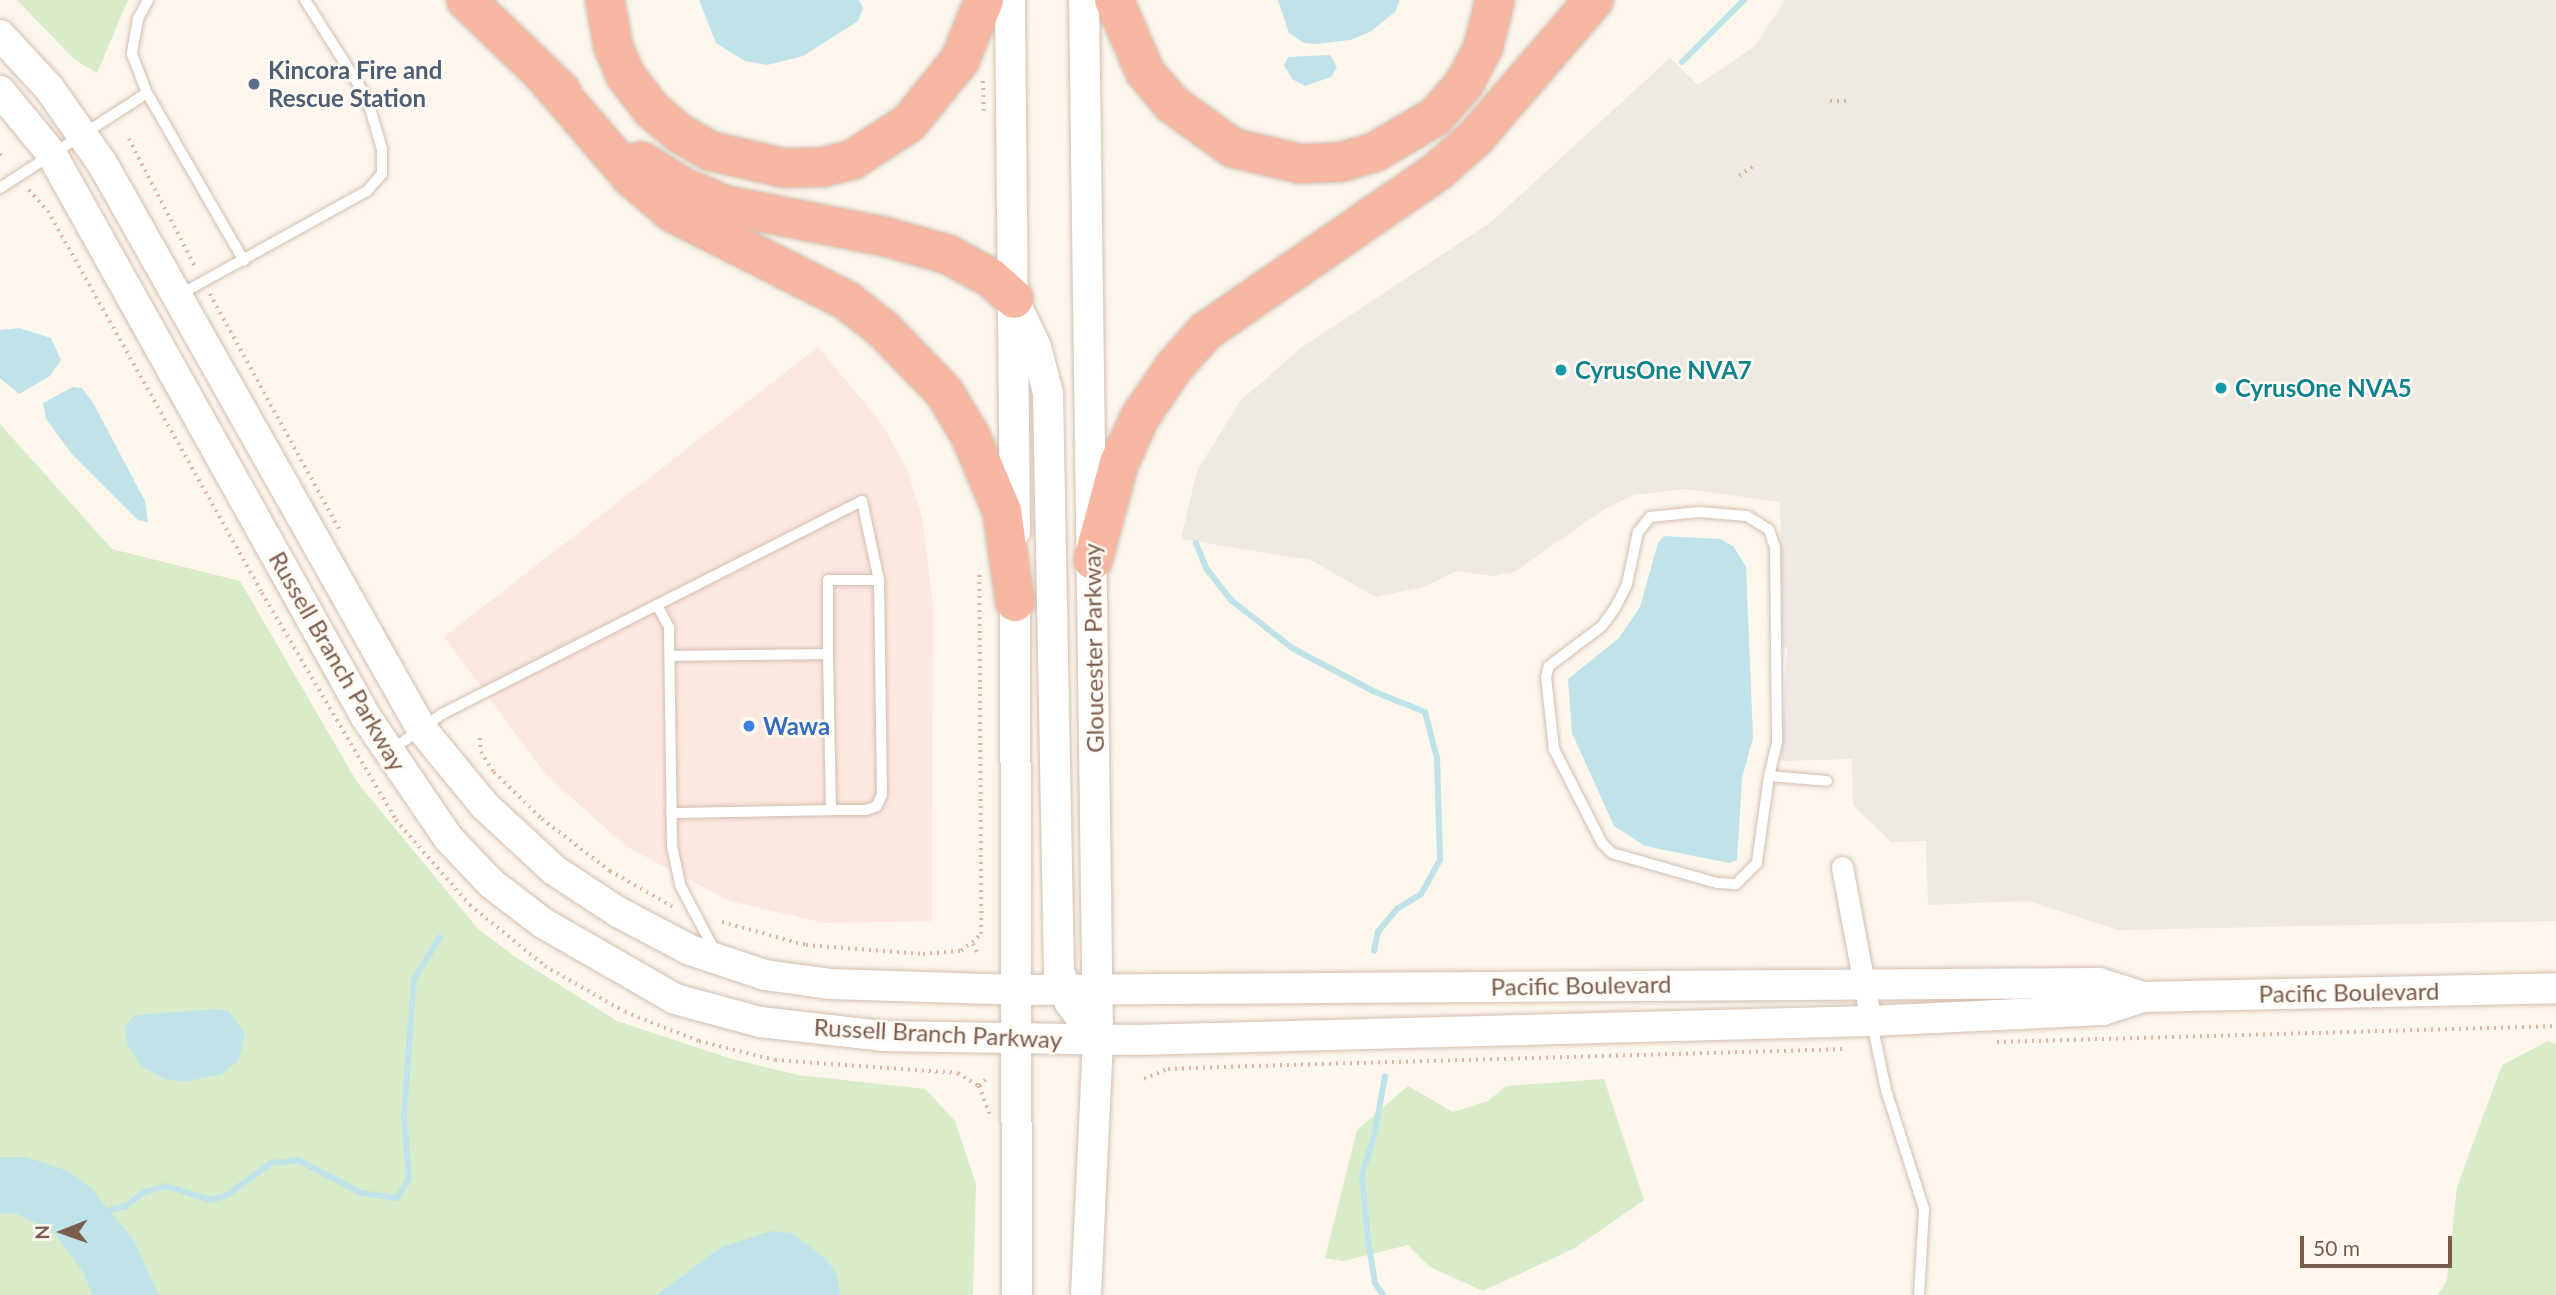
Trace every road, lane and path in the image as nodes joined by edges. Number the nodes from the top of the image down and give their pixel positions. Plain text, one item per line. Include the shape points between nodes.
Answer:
1 (148, 0) edge
2 (305, 0) edge
3 (466, 0) edge
4 (606, 0) edge
5 (984, 0) edge
6 (1010, 0) edge
7 (1084, 0) edge
8 (1114, 0) edge
9 (1495, 0) edge
10 (1594, 0) edge
11 (0, 35) edge
12 (542, 73) junction
13 (0, 91) edge
14 (147, 93) junction
15 (1829, 101) dead end
16 (1849, 101) dead end
17 (84, 134) junction
18 (130, 139) dead end
19 (135, 145) dead end
20 (51, 153) junction
21 (1755, 164) dead end
22 (1739, 176) dead end
23 (0, 188) edge
24 (244, 261) junction
25 (177, 296) junction
26 (1014, 299) junction
27 (1093, 560) junction
28 (979, 561) dead end
29 (879, 580) junction
30 (1016, 602) junction
31 (657, 605) junction
32 (828, 654) junction
33 (670, 656) junction
34 (421, 727) junction
35 (480, 738) dead end
36 (472, 744) dead end
37 (479, 745) junction
38 (388, 753) junction
39 (1769, 776) junction
40 (1827, 781) dead end
41 (831, 810) junction
42 (671, 813) junction
43 (1842, 867) dead end
44 (677, 909) dead end
45 (722, 922) dead end
46 (973, 944) junction
47 (977, 952) dead end
48 (720, 959) junction
49 (1864, 983) junction
50 (2556, 988) edge
51 (1064, 989) junction
52 (1096, 989) junction
53 (1018, 990) junction
54 (2143, 997) junction
55 (1871, 1021) junction
56 (1018, 1040) junction
57 (1098, 1040) junction
58 (987, 1079) dead end
59 (979, 1086) dead end
60 (1017, 1295) edge
61 (1086, 1295) edge
62 (1919, 1295) edge

1 - 14 lane via 138,19 132,54
2 - 24 lane via 367,98 382,149 382,174 367,191
3 - 12 highway
4 - 5 highway via 612,46 626,76 652,110 710,151 784,168 823,167 852,160 909,123 960,60
6 - 26 main road
7 - 27 main road, Gloucester Parkway
8 - 9 highway via 1145,72 1172,104 1233,148 1301,164 1341,162 1375,152 1435,117 1464,84 1483,48
10 - 27 highway via 1476,136 1439,170 1206,331 1140,417 1119,463
11 - 17 main road, Russell Branch Parkway
12 - 26 highway via 648,167 683,187 725,205 920,245 991,278
12 - 30 highway via 631,177 673,213 846,300 919,364 944,392 970,435 1002,511
13 - 20 main road, Russell Branch Parkway
14 - 17 lane
14 - 24 lane
15 - 16 path
17 - 20 lane
17 - 25 main road, Russell Branch Parkway
18 - 19 path
20 - 23 lane
20 - 38 main road, Russell Branch Parkway
21 - 22 path
24 - 25 lane
25 - 34 main road, Russell Branch Parkway
26 - 30 main road
26 - 51 main road via 1037,347 1048,393 1057,933
27 - 52 main road, Gloucester Parkway
28 - 46 path via 983,923
29 - 31 lane via 862,501
29 - 32 lane via 828,580
29 - 41 lane via 882,794 877,806 866,810
30 - 53 main road
31 - 33 lane via 669,628
31 - 34 lane
32 - 33 lane
32 - 41 lane
33 - 42 lane
34 - 38 lane
34 - 48 main road, Russell Branch Parkway via 484,806 554,870 618,912
35 - 37 path
36 - 37 path
37 - 44 path via 494,772 542,819 610,871
38 - 56 main road, Russell Branch Parkway via 449,839 492,884 574,943 675,999 760,1022 882,1036
39 - 39 lane via 1777,742 1775,547 1769,530 1747,516 1699,512 1650,517 1637,532 1627,584 1615,608 1602,626 1549,666 1554,749 1602,843 1612,853 1717,883 1736,884 1757,863
39 - 40 lane
41 - 42 lane
42 - 48 lane via 680,885
43 - 49 street
45 - 46 path via 734,922 765,937 842,950 950,954
46 - 47 path
48 - 53 main road, Russell Branch Parkway via 765,975 831,984
49 - 52 main road, Pacific Boulevard
49 - 54 main road, Pacific Boulevard via 2099,983
49 - 55 street
50 - 54 main road, Pacific Boulevard
51 - 52 main road, Pacific Boulevard
51 - 53 main road, Pacific Boulevard
51 - 57 main road
52 - 57 main road, Gloucester Parkway
53 - 56 main road
54 - 55 main road, Pacific Boulevard via 2103,1010
55 - 57 main road, Pacific Boulevard
55 - 62 lane via 1886,1090 1924,1209
56 - 57 main road, Russell Branch Parkway
56 - 60 main road
57 - 61 main road, Gloucester Parkway
58 - 59 path

